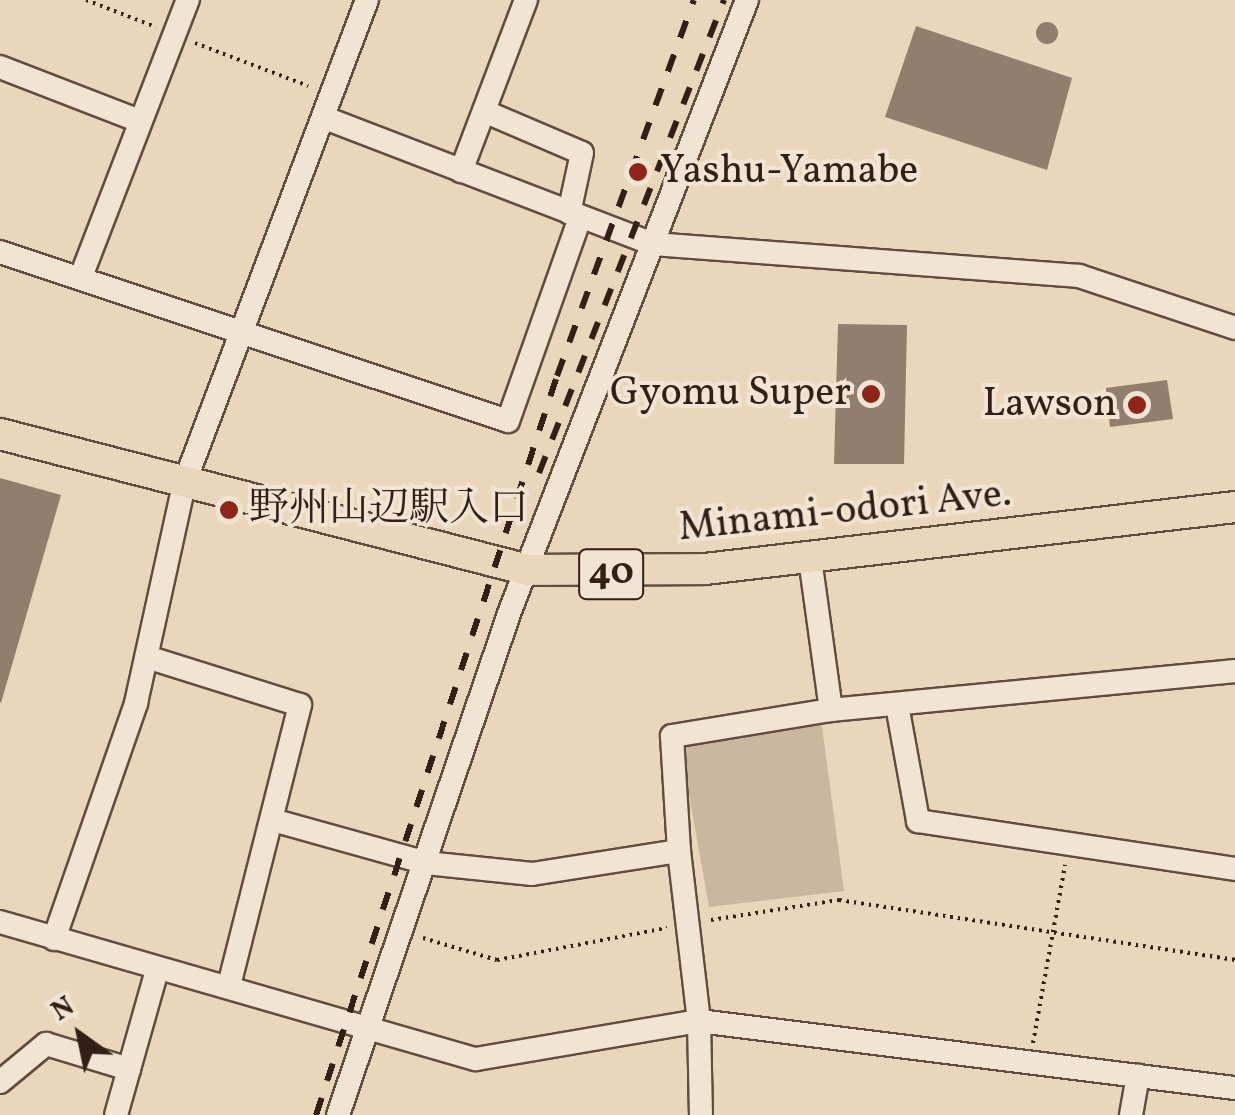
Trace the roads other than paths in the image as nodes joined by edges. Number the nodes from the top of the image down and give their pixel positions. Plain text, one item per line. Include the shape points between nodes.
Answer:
1 (188, 0) edge
2 (526, 0) edge
3 (747, 0) edge
4 (357, 3) edge
5 (0, 67) edge
6 (486, 112) junction
7 (324, 118) junction
8 (139, 121) junction
9 (461, 171) junction
10 (575, 216) junction
11 (654, 244) junction
12 (0, 252) edge
13 (82, 274) junction
14 (243, 326) junction
15 (1235, 328) edge
16 (0, 434) edge
17 (184, 484) junction
18 (1235, 507) edge
19 (810, 558) junction
20 (528, 570) junction
21 (147, 656) junction
22 (1235, 671) edge
23 (897, 705) junction
24 (831, 710) junction
25 (276, 821) junction
26 (679, 852) junction
27 (426, 862) junction
28 (1235, 869) edge
29 (0, 922) edge
30 (54, 939) junction
31 (158, 970) junction
32 (229, 986) junction
33 (700, 1020) junction
34 (367, 1030) junction
35 (129, 1069) junction
36 (1138, 1076) junction
37 (0, 1082) edge
38 (1235, 1088) edge
39 (116, 1115) edge
40 (338, 1115) edge
41 (701, 1115) edge
42 (1131, 1115) edge

1 - 8 street
2 - 6 street
3 - 11 street
4 - 7 street
5 - 8 street
6 - 9 street
6 - 10 street via 582,153
7 - 9 street
7 - 14 street
8 - 13 street
9 - 10 street
10 - 11 street
10 - 14 street via 508,422
11 - 15 street via 1080,276
11 - 20 street
12 - 13 street
13 - 14 street
14 - 17 street
16 - 17 main road, Minami-odori Ave. / 40
17 - 20 main road, Minami-odori Ave. / 40
17 - 21 street
18 - 19 main road, Minami-odori Ave. / 40
19 - 20 main road, Minami-odori Ave. / 40 via 659,573
19 - 24 street
20 - 27 street
21 - 25 street via 300,705
21 - 30 street
22 - 23 street
23 - 24 street
23 - 28 street via 918,822
24 - 26 street via 672,736
25 - 27 street
25 - 32 street
26 - 27 street via 532,874
26 - 33 street
27 - 34 street
29 - 30 street
30 - 31 street
31 - 32 street
31 - 35 street
32 - 34 street
33 - 34 street via 476,1059
33 - 36 street
33 - 41 street
34 - 40 street
35 - 37 street via 46,1044
35 - 39 street
36 - 38 street
36 - 42 street

